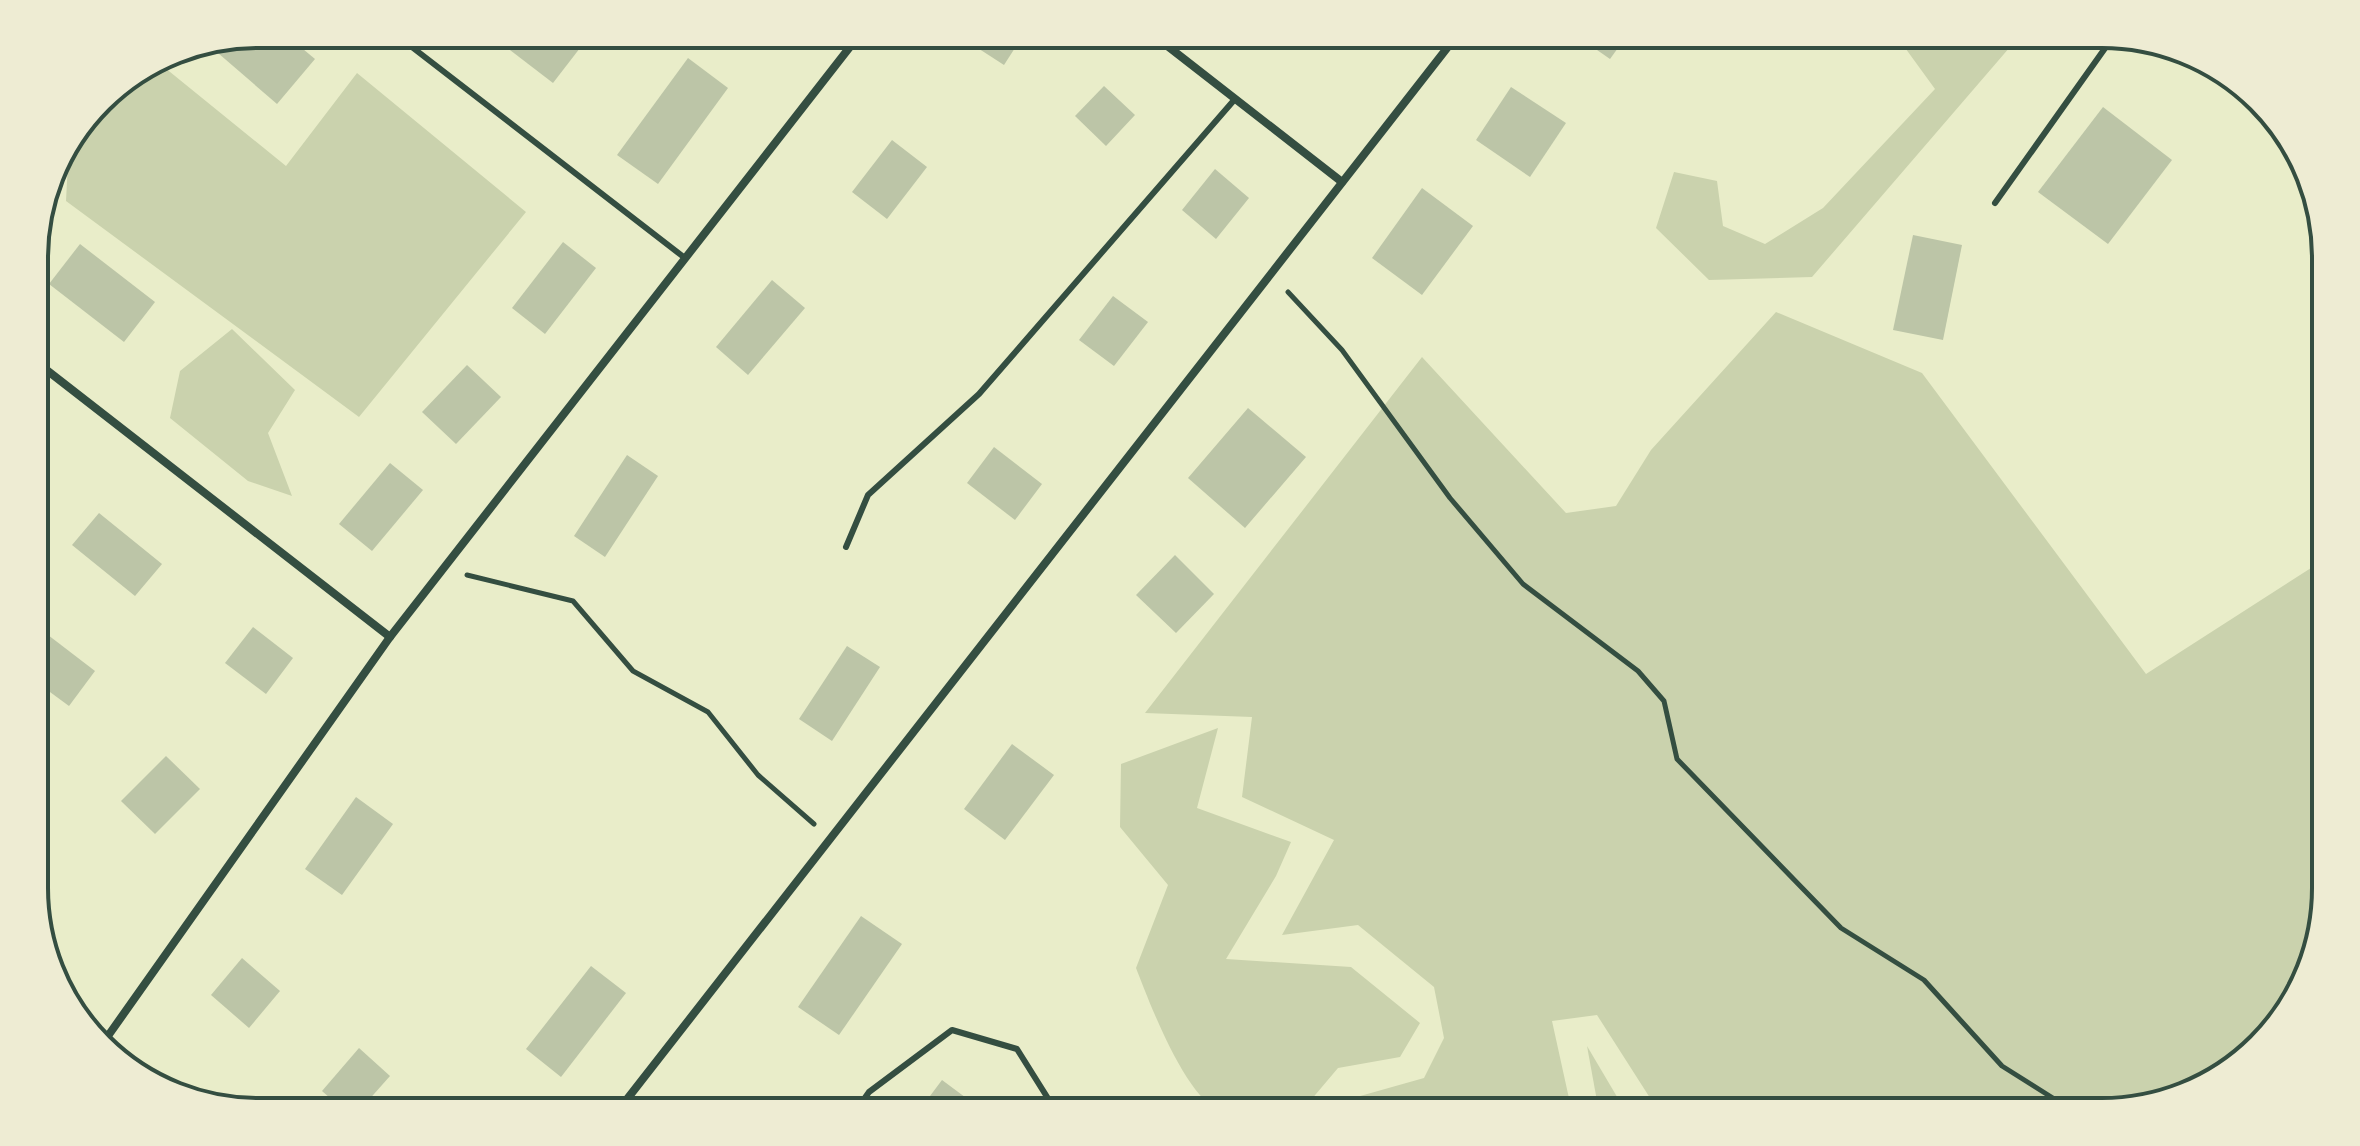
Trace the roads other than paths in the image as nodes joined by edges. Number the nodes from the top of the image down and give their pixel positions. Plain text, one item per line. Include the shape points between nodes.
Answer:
1 (413, 48) edge
2 (849, 48) edge
3 (1170, 48) edge
4 (1447, 48) edge
5 (2105, 48) edge
6 (1235, 99) junction
7 (1342, 182) junction
8 (1995, 203) dead end
9 (685, 258) junction
10 (48, 371) edge
11 (846, 547) dead end
12 (390, 637) junction
13 (109, 1035) edge
14 (628, 1098) edge
15 (865, 1098) edge
16 (1048, 1098) edge

1 - 9 lane
2 - 9 street
3 - 6 street
4 - 7 street
5 - 8 lane
6 - 7 street
6 - 11 lane via 979,394 868,495
7 - 14 street
9 - 12 street
10 - 12 street
12 - 13 street
15 - 16 lane via 952,1030 1017,1049

